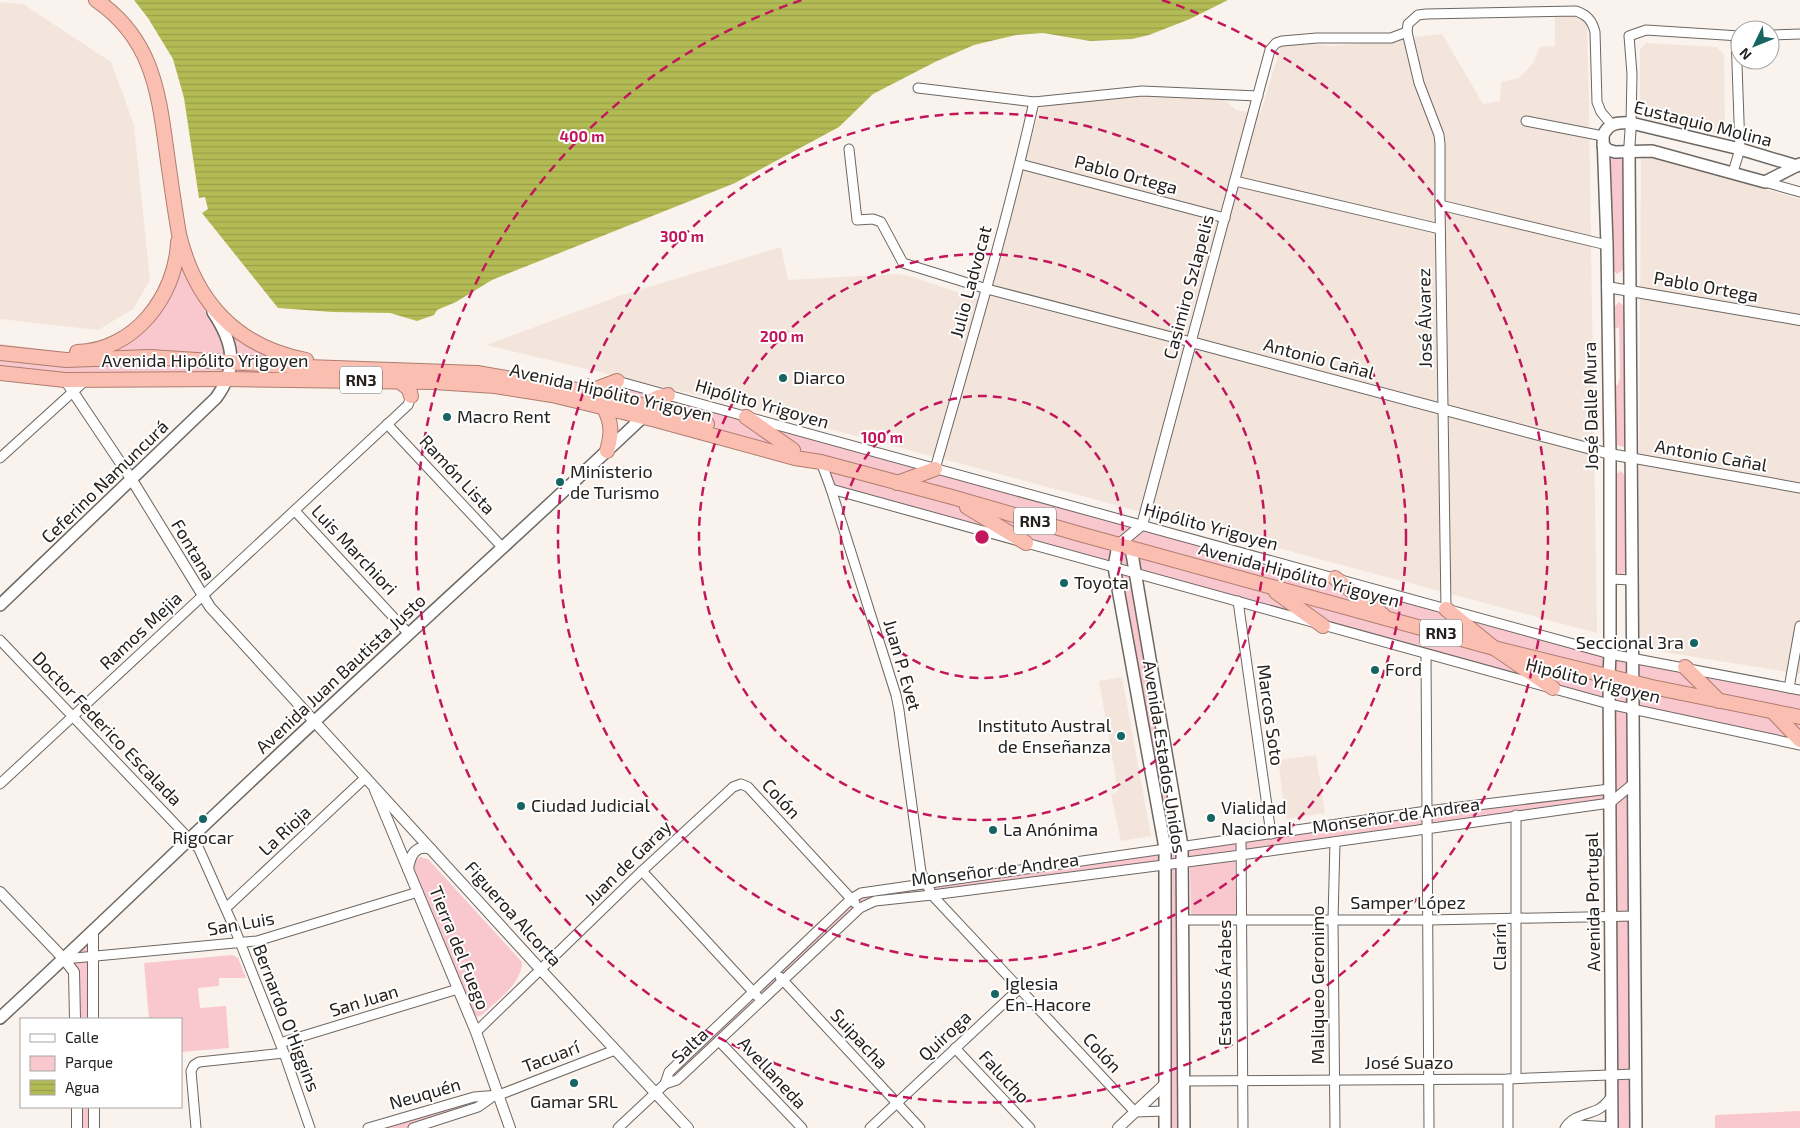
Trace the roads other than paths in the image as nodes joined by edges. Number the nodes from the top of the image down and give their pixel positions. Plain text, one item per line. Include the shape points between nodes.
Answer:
1 (96, 0) edge
2 (1407, 32) junction
3 (1800, 34) edge
4 (1730, 35) edge
5 (1780, 35) edge
6 (1739, 70) edge
7 (918, 88) dead end
8 (1258, 96) junction
9 (1034, 102) junction
10 (1526, 121) dead end
11 (1631, 122) junction
12 (1612, 124) junction
13 (1603, 141) junction
14 (849, 149) dead end
15 (1740, 149) junction
16 (1629, 152) junction
17 (1020, 164) junction
18 (1799, 165) edge
19 (1733, 172) junction
20 (1234, 181) junction
21 (1765, 182) junction
22 (1800, 192) edge
23 (1440, 206) junction
24 (1225, 218) junction
25 (178, 227) junction
26 (1440, 229) junction
27 (1607, 245) junction
28 (190, 271) junction
29 (1607, 287) junction
30 (987, 289) junction
31 (1631, 291) junction
32 (1800, 320) edge
33 (1191, 342) junction
34 (0, 344) edge
35 (0, 353) edge
36 (231, 362) junction
37 (356, 368) junction
38 (0, 373) edge
39 (227, 379) junction
40 (399, 381) junction
41 (617, 381) joint
42 (69, 386) junction
43 (588, 392) junction
44 (668, 395) junction
45 (411, 396) joint
46 (604, 408) junction
47 (1442, 408) junction
48 (644, 411) junction
49 (746, 417) junction
50 (387, 424) junction
51 (794, 450) junction
52 (607, 451) junction
53 (1610, 454) junction
54 (0, 458) edge
55 (1632, 458) junction
56 (821, 462) junction
57 (935, 469) junction
58 (132, 480) junction
59 (897, 483) junction
60 (1800, 488) edge
61 (831, 489) junction
62 (952, 497) junction
63 (295, 511) junction
64 (1138, 527) junction
65 (1026, 543) junction
66 (1124, 546) junction
67 (503, 548) junction
68 (1114, 567) junction
69 (1136, 573) junction
70 (1335, 578) junction
71 (1610, 579) junction
72 (1632, 580) junction
73 (1267, 586) junction
74 (202, 596) junction
75 (1238, 601) junction
76 (0, 605) edge
77 (1446, 609) junction
78 (1388, 619) junction
79 (1323, 626) junction
80 (1800, 626) edge
81 (409, 634) junction
82 (0, 640) edge
83 (1494, 648) junction
84 (1610, 654) junction
85 (1426, 655) junction
86 (1631, 658) junction
87 (1685, 667) junction
88 (1609, 676) junction
89 (1632, 682) junction
90 (1553, 688) junction
91 (1788, 688) junction
92 (1800, 690) edge
93 (1720, 701) junction
94 (1609, 704) junction
95 (1632, 708) junction
96 (1773, 712) junction
97 (73, 717) junction
98 (1800, 717) edge
99 (315, 721) junction
100 (1800, 740) edge
101 (1800, 744) edge
102 (369, 780) junction
103 (1634, 783) junction
104 (0, 784) edge
105 (741, 784) joint
106 (1610, 789) junction
107 (1610, 802) junction
108 (1427, 811) junction
109 (1516, 815) junction
110 (1427, 827) junction
111 (1271, 834) junction
112 (1241, 838) junction
113 (190, 840) junction
114 (1335, 842) junction
115 (1182, 846) junction
116 (1165, 848) junction
117 (431, 849) junction
118 (1241, 855) junction
119 (1182, 862) junction
120 (1165, 865) junction
121 (408, 869) junction
122 (642, 871) junction
123 (926, 883) junction
124 (0, 892) edge
125 (418, 892) junction
126 (932, 895) junction
127 (856, 904) junction
128 (226, 908) junction
129 (1635, 916) junction
130 (1612, 917) junction
131 (1516, 919) junction
132 (1182, 920) junction
133 (1241, 920) junction
134 (1333, 920) junction
135 (1428, 920) junction
136 (93, 932) junction
137 (241, 944) junction
138 (93, 956) junction
139 (64, 959) junction
140 (541, 970) junction
141 (774, 971) junction
142 (783, 981) junction
143 (1020, 988) junction
144 (458, 989) junction
145 (753, 992) junction
146 (761, 1002) junction
147 (0, 1018) edge
148 (75, 1018) edge
149 (94, 1018) edge
150 (476, 1032) junction
151 (719, 1041) junction
152 (280, 1043) junction
153 (955, 1048) junction
154 (615, 1050) junction
155 (284, 1053) junction
156 (1635, 1074) junction
157 (1612, 1076) junction
158 (1429, 1078) junction
159 (1512, 1079) junction
160 (1242, 1080) junction
161 (1334, 1080) junction
162 (1183, 1081) junction
163 (665, 1084) junction
164 (1165, 1084) junction
165 (656, 1093) junction
166 (496, 1096) junction
167 (1612, 1096) junction
168 (897, 1103) junction
169 (77, 1108) edge
170 (94, 1108) edge
171 (1165, 1111) junction
172 (1136, 1112) junction
173 (77, 1128) edge
174 (94, 1128) edge
175 (196, 1128) edge
176 (310, 1128) edge
177 (368, 1128) edge
178 (413, 1128) edge
179 (510, 1128) edge
180 (618, 1128) edge
181 (688, 1128) edge
182 (802, 1128) edge
183 (870, 1128) edge
184 (920, 1128) edge
185 (1030, 1128) edge
186 (1118, 1128) edge
187 (1165, 1128) edge
188 (1184, 1128) edge
189 (1243, 1128) edge
190 (1335, 1128) edge
191 (1429, 1128) edge
192 (1508, 1128) edge
193 (1565, 1128) edge
194 (1570, 1128) edge
195 (1612, 1128) edge
196 (1636, 1128) edge

1 - 25 highway, RN3 via 128,29 151,73 161,108
2 - 8 street, Casimiro Szlapelis via 1391,38 1317,38 1276,43 1270,50
2 - 12 street via 1411,20 1426,14 1576,11 1584,14 1595,32 1597,102
2 - 23 street, José Álvarez via 1419,83 1439,135
3 - 5 street
4 - 11 street via 1646,30 1630,36
6 - 15 street
7 - 9 street
8 - 9 street via 1142,91
8 - 20 street, Casimiro Szlapelis
9 - 17 street, Julio Ladvocat
10 - 13 street
11 - 12 main road, Eustaquio Molina
11 - 15 main road, Eustaquio Molina
11 - 16 street
12 - 13 main road, Eustaquio Molina via 1606,129
13 - 16 main road via 1608,150
13 - 27 main road, José Dalle Mura
14 - 30 street, Antonio Cañal via 857,220 881,222 903,263
15 - 18 main road, Eustaquio Molina
15 - 19 street
16 - 19 main road via 1652,151
16 - 31 main road
17 - 24 street, Pablo Ortega
17 - 30 street, Julio Ladvocat
18 - 21 main road
19 - 21 main road
20 - 24 street, Casimiro Szlapelis
20 - 26 street
21 - 22 street
23 - 26 street, José Álvarez
23 - 27 street
24 - 33 street, Casimiro Szlapelis
25 - 28 highway, RN3
25 - 34 highway via 177,254 168,288 148,318 130,333 107,345 80,352
26 - 47 street, José Álvarez
27 - 29 main road, José Dalle Mura
28 - 36 main road via 224,330
28 - 37 highway, RN3 via 206,300 254,341 298,359
29 - 31 street, Pablo Ortega
29 - 53 main road, José Dalle Mura
30 - 33 street, Antonio Cañal
30 - 57 street, Julio Ladvocat
31 - 32 street, Pablo Ortega
31 - 55 main road
33 - 47 street, Antonio Cañal
33 - 64 street, Casimiro Szlapelis
35 - 36 highway via 66,360 150,357
36 - 37 highway
36 - 39 main road, Ceferino Namuncurá
37 - 43 highway, Avenida Hipólito Yrigoyen / RN3 via 477,373
38 - 42 highway, Avenida Hipólito Yrigoyen / RN3
39 - 40 highway, Avenida Hipólito Yrigoyen / RN3
39 - 42 highway, Avenida Hipólito Yrigoyen / RN3 via 86,380
39 - 58 main road, Ceferino Namuncurá via 211,404
40 - 45 highway
40 - 46 highway, Avenida Hipólito Yrigoyen / RN3 via 495,386
41 - 43 highway
41 - 44 street, Hipólito Yrigoyen
42 - 54 street
42 - 58 street, Fontana
43 - 48 highway, Avenida Hipólito Yrigoyen / RN3
44 - 48 highway via 658,398
44 - 49 street, Hipólito Yrigoyen
45 - 50 street, Ramos Mejia via 408,405
46 - 48 highway, Avenida Hipólito Yrigoyen / RN3
46 - 52 highway via 611,429
47 - 53 street, Antonio Cañal
47 - 77 street, José Álvarez
48 - 51 highway, Avenida Hipólito Yrigoyen / RN3
48 - 52 main road, Avenida Juan Bautista Justo
48 - 56 highway, Avenida Hipólito Yrigoyen / RN3 via 795,458
49 - 51 highway
49 - 57 street, Hipólito Yrigoyen
50 - 63 street, Ramos Mejia
50 - 67 street, Ramón Lista
51 - 56 highway, Avenida Hipólito Yrigoyen / RN3
52 - 67 main road, Avenida Juan Bautista Justo
53 - 55 street, Antonio Cañal
53 - 71 main road, José Dalle Mura
55 - 60 street, Antonio Cañal
55 - 72 main road
56 - 59 highway, Avenida Hipólito Yrigoyen / RN3
56 - 61 street, Juan P. Evet
57 - 59 highway
57 - 64 street, Hipólito Yrigoyen
58 - 74 street, Fontana
58 - 76 main road, Ceferino Namuncurá
59 - 62 highway, Avenida Hipólito Yrigoyen / RN3
61 - 65 street, Hipólito Yrigoyen
61 - 123 street, Juan P. Evet via 900,710 921,872
62 - 65 highway
62 - 66 highway, Avenida Hipólito Yrigoyen / RN3
63 - 74 street, Ramos Mejia
63 - 81 street, Luis Marchiori
64 - 66 street, Casimiro Szlapelis
64 - 70 street, Hipólito Yrigoyen
65 - 68 street, Hipólito Yrigoyen
66 - 68 main road, Avenida Estados Unidos
66 - 69 main road, Avenida Estados Unidos
66 - 73 highway, Avenida Hipólito Yrigoyen / RN3
67 - 81 main road, Avenida Juan Bautista Justo
68 - 69 street, Hipólito Yrigoyen
68 - 116 main road, Avenida Estados Unidos
69 - 75 street, Hipólito Yrigoyen
69 - 115 main road, Avenida Estados Unidos
70 - 77 street, Hipólito Yrigoyen
70 - 78 highway
71 - 72 street
71 - 84 main road, José Dalle Mura
72 - 86 main road
73 - 78 highway, Avenida Hipólito Yrigoyen / RN3
73 - 79 highway
74 - 97 street, Ramos Mejia
74 - 99 street, Fontana
75 - 79 street, Hipólito Yrigoyen
75 - 111 street, Marcos Soto
77 - 83 highway
77 - 84 street, Hipólito Yrigoyen
78 - 83 highway, Avenida Hipólito Yrigoyen / RN3
79 - 85 street, Hipólito Yrigoyen
80 - 91 street
81 - 99 main road, Avenida Juan Bautista Justo
82 - 97 street, Doctor Federico Escalada
83 - 88 highway, Avenida Hipólito Yrigoyen / RN3
83 - 90 highway
84 - 86 street, Hipólito Yrigoyen
84 - 88 main road, José Dalle Mura
85 - 90 street, Hipólito Yrigoyen
85 - 108 street
86 - 87 street, Hipólito Yrigoyen
86 - 89 main road
87 - 91 street, Hipólito Yrigoyen
87 - 93 highway
88 - 89 highway, Avenida Hipólito Yrigoyen / RN3
88 - 94 main road, Avenida Portugal
89 - 93 highway, Avenida Hipólito Yrigoyen / RN3
89 - 95 main road
90 - 94 street, Hipólito Yrigoyen
91 - 92 street, Hipólito Yrigoyen
93 - 96 highway, Avenida Hipólito Yrigoyen / RN3
94 - 95 street, Hipólito Yrigoyen
94 - 106 main road, Avenida Portugal
95 - 101 street, Hipólito Yrigoyen
95 - 103 main road
96 - 98 highway, Avenida Hipólito Yrigoyen / RN3
96 - 100 highway
97 - 104 street, Ramos Mejia
97 - 113 street, Doctor Federico Escalada
99 - 102 street, Figueroa Alcorta
99 - 113 main road, Avenida Juan Bautista Justo
102 - 117 street, Figueroa Alcorta
102 - 121 street, Tierra del Fuego
102 - 128 street, La Rioja
103 - 107 street
103 - 129 main road
105 - 122 street, Juan de Garay via 733,787
105 - 127 street, Colón via 748,787
106 - 107 main road, Avenida Portugal
106 - 108 street, Monseñor de Andrea
107 - 109 street, Monseñor de Andrea
107 - 130 main road, Avenida Portugal
108 - 110 street
108 - 111 street, Monseñor de Andrea
109 - 110 street, Monseñor de Andrea
109 - 131 street, Clarín
110 - 114 street, Monseñor de Andrea
110 - 135 street
111 - 112 street, Monseñor de Andrea
112 - 115 street, Monseñor de Andrea
112 - 118 street, Estados Árabes
113 - 128 street, Bernardo O'Higgins via 199,849
113 - 136 main road, Avenida Juan Bautista Justo
114 - 118 street, Monseñor de Andrea
114 - 134 street, Maliqueo Geronimo
115 - 116 street, Monseñor de Andrea
115 - 119 main road, Avenida Estados Unidos
116 - 120 main road, Avenida Estados Unidos
116 - 123 street, Monseñor de Andrea
117 - 121 street via 418,849 410,858
117 - 140 street, Figueroa Alcorta
118 - 119 street, Monseñor de Andrea
118 - 133 street, Estados Árabes
119 - 120 street, Monseñor de Andrea
119 - 132 main road, Avenida Estados Unidos
120 - 126 street, Monseñor de Andrea
120 - 164 main road, Avenida Estados Unidos
121 - 125 street, Tierra del Fuego
122 - 140 street, Juan de Garay
122 - 145 street
123 - 126 street, Colón
123 - 127 street, Monseñor de Andrea via 861,893
124 - 139 street
125 - 137 street, San Luis via 257,942
125 - 144 street, Tierra del Fuego
126 - 127 street, Monseñor de Andrea
126 - 143 street, Colón
127 - 141 street, Salta
127 - 142 street, Salta
128 - 137 street, Bernardo O'Higgins
129 - 130 street, Samper López
129 - 156 main road
130 - 131 street, Samper López
130 - 157 main road, Avenida Portugal
131 - 135 street, Samper López
131 - 159 street, Clarín
132 - 133 street, Samper López
132 - 162 main road, Avenida Estados Unidos
133 - 134 street, Samper López
133 - 160 street, Estados Árabes
134 - 135 street, Samper López
134 - 161 street, Maliqueo Geronimo
135 - 158 street
136 - 138 street
136 - 139 main road, Avenida Juan Bautista Justo
137 - 138 street, San Luis
137 - 152 street, Bernardo O'Higgins
138 - 139 street, San Luis
138 - 149 street
139 - 147 main road, Avenida Juan Bautista Justo
139 - 148 street via 74,972
140 - 150 street, Juan de Garay
140 - 154 street, Figueroa Alcorta
141 - 142 street, Suipacha
141 - 145 street, Salta
142 - 146 street, Salta
142 - 168 street, Suipacha
143 - 153 street, Quiroga
143 - 172 street, Colón
144 - 150 street, Tierra del Fuego
144 - 152 street, San Juan
145 - 146 street
145 - 163 street, Salta via 669,1072
146 - 151 street, Salta
150 - 166 street, Tierra del Fuego
151 - 163 street, Salta via 677,1080
151 - 182 street, Avellaneda
152 - 155 street, Bernardo O'Higgins
153 - 168 street, Quiroga
153 - 185 street, Falucho
154 - 165 street, Figueroa Alcorta
154 - 166 street, Tacuarí
155 - 175 street via 194,1065 191,1071
155 - 176 street, Bernardo O'Higgins
156 - 157 street, José Suazo
156 - 196 main road
157 - 159 street, José Suazo
157 - 167 main road, Avenida Portugal
158 - 159 street, José Suazo
158 - 161 street, José Suazo
158 - 191 street
159 - 192 street, Clarín
160 - 161 street, José Suazo
160 - 162 street, José Suazo
160 - 189 street, Estados Árabes
161 - 190 street, Maliqueo Geronimo
162 - 188 main road, Avenida Estados Unidos
163 - 165 street
164 - 171 main road, Avenida Estados Unidos
164 - 172 street
165 - 180 street
165 - 181 street, Figueroa Alcorta
166 - 177 street, Neuquén via 474,1097
166 - 178 street, Neuquén via 478,1107
166 - 179 street, Tierra del Fuego
167 - 193 street via 1598,1109 1575,1117
167 - 195 main road, Avenida Portugal
168 - 183 street, Quiroga
168 - 184 street, Suipacha
169 - 173 street
170 - 174 street
171 - 172 street
171 - 187 main road, Avenida Estados Unidos
172 - 186 street
194 - 195 street via 1578,1125

